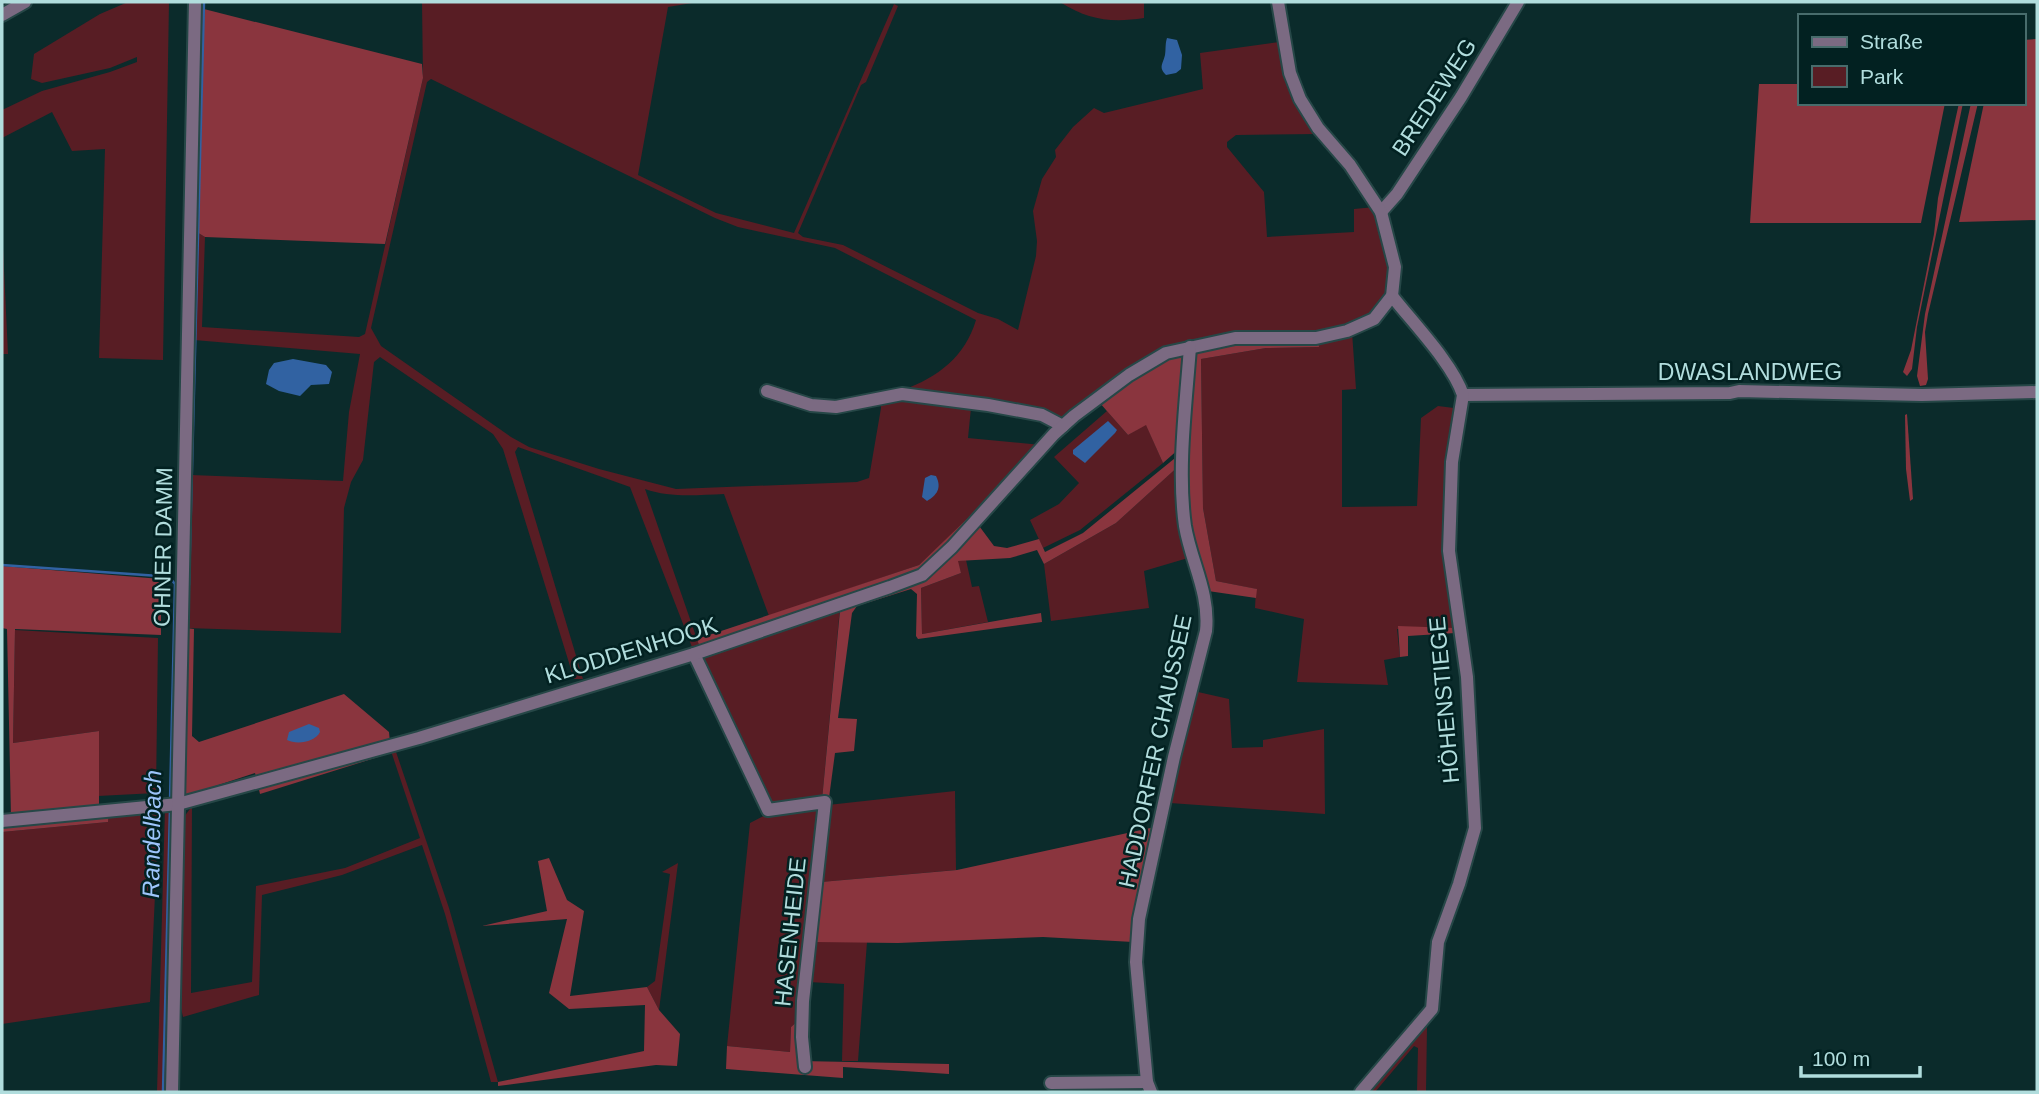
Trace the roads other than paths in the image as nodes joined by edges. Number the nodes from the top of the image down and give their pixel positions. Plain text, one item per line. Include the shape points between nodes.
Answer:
1 (25, 2) edge
2 (195, 2) edge
3 (1278, 2) edge
4 (1518, 2) edge
5 (2, 15) edge
6 (1381, 212) junction
7 (1392, 296) junction
8 (1190, 347) junction
9 (767, 391) dead end
10 (2037, 392) edge
11 (1463, 395) junction
12 (1063, 426) junction
13 (694, 654) junction
14 (173, 805) junction
15 (2, 821) edge
16 (805, 1067) dead end
17 (1051, 1083) dead end
18 (1149, 1087) edge
19 (172, 1092) edge
20 (1360, 1092) edge

1 - 5 street
2 - 14 street, OHNER DAMM
3 - 6 street via 1290,73 1300,99
4 - 6 street, BREDEWEG via 1461,97
6 - 7 street via 1395,267
7 - 8 street, KLODDENHOOK via 1374,319 1347,331 1316,338 1235,338
7 - 11 street via 1446,364
8 - 12 street, KLODDENHOOK via 1167,353 1129,376
8 - 18 street, HADDORFER CHAUSSEE via 1183,449 1185,524 1208,613 1139,919 1136,962
9 - 12 street via 811,405 836,407 902,394 1042,415
10 - 11 street, DWASLANDWEG
11 - 20 street, HÖHENSTIEGE via 1452,462 1449,551 1467,677 1475,828 1438,942 1432,1009
12 - 13 street, KLODDENHOOK via 922,575
13 - 14 street, KLODDENHOOK via 419,738
13 - 16 street, HASENHEIDE via 768,810 825,802 803,1001
14 - 15 street, KLODDENHOOK
14 - 19 street, OHNER DAMM
17 - 18 street

